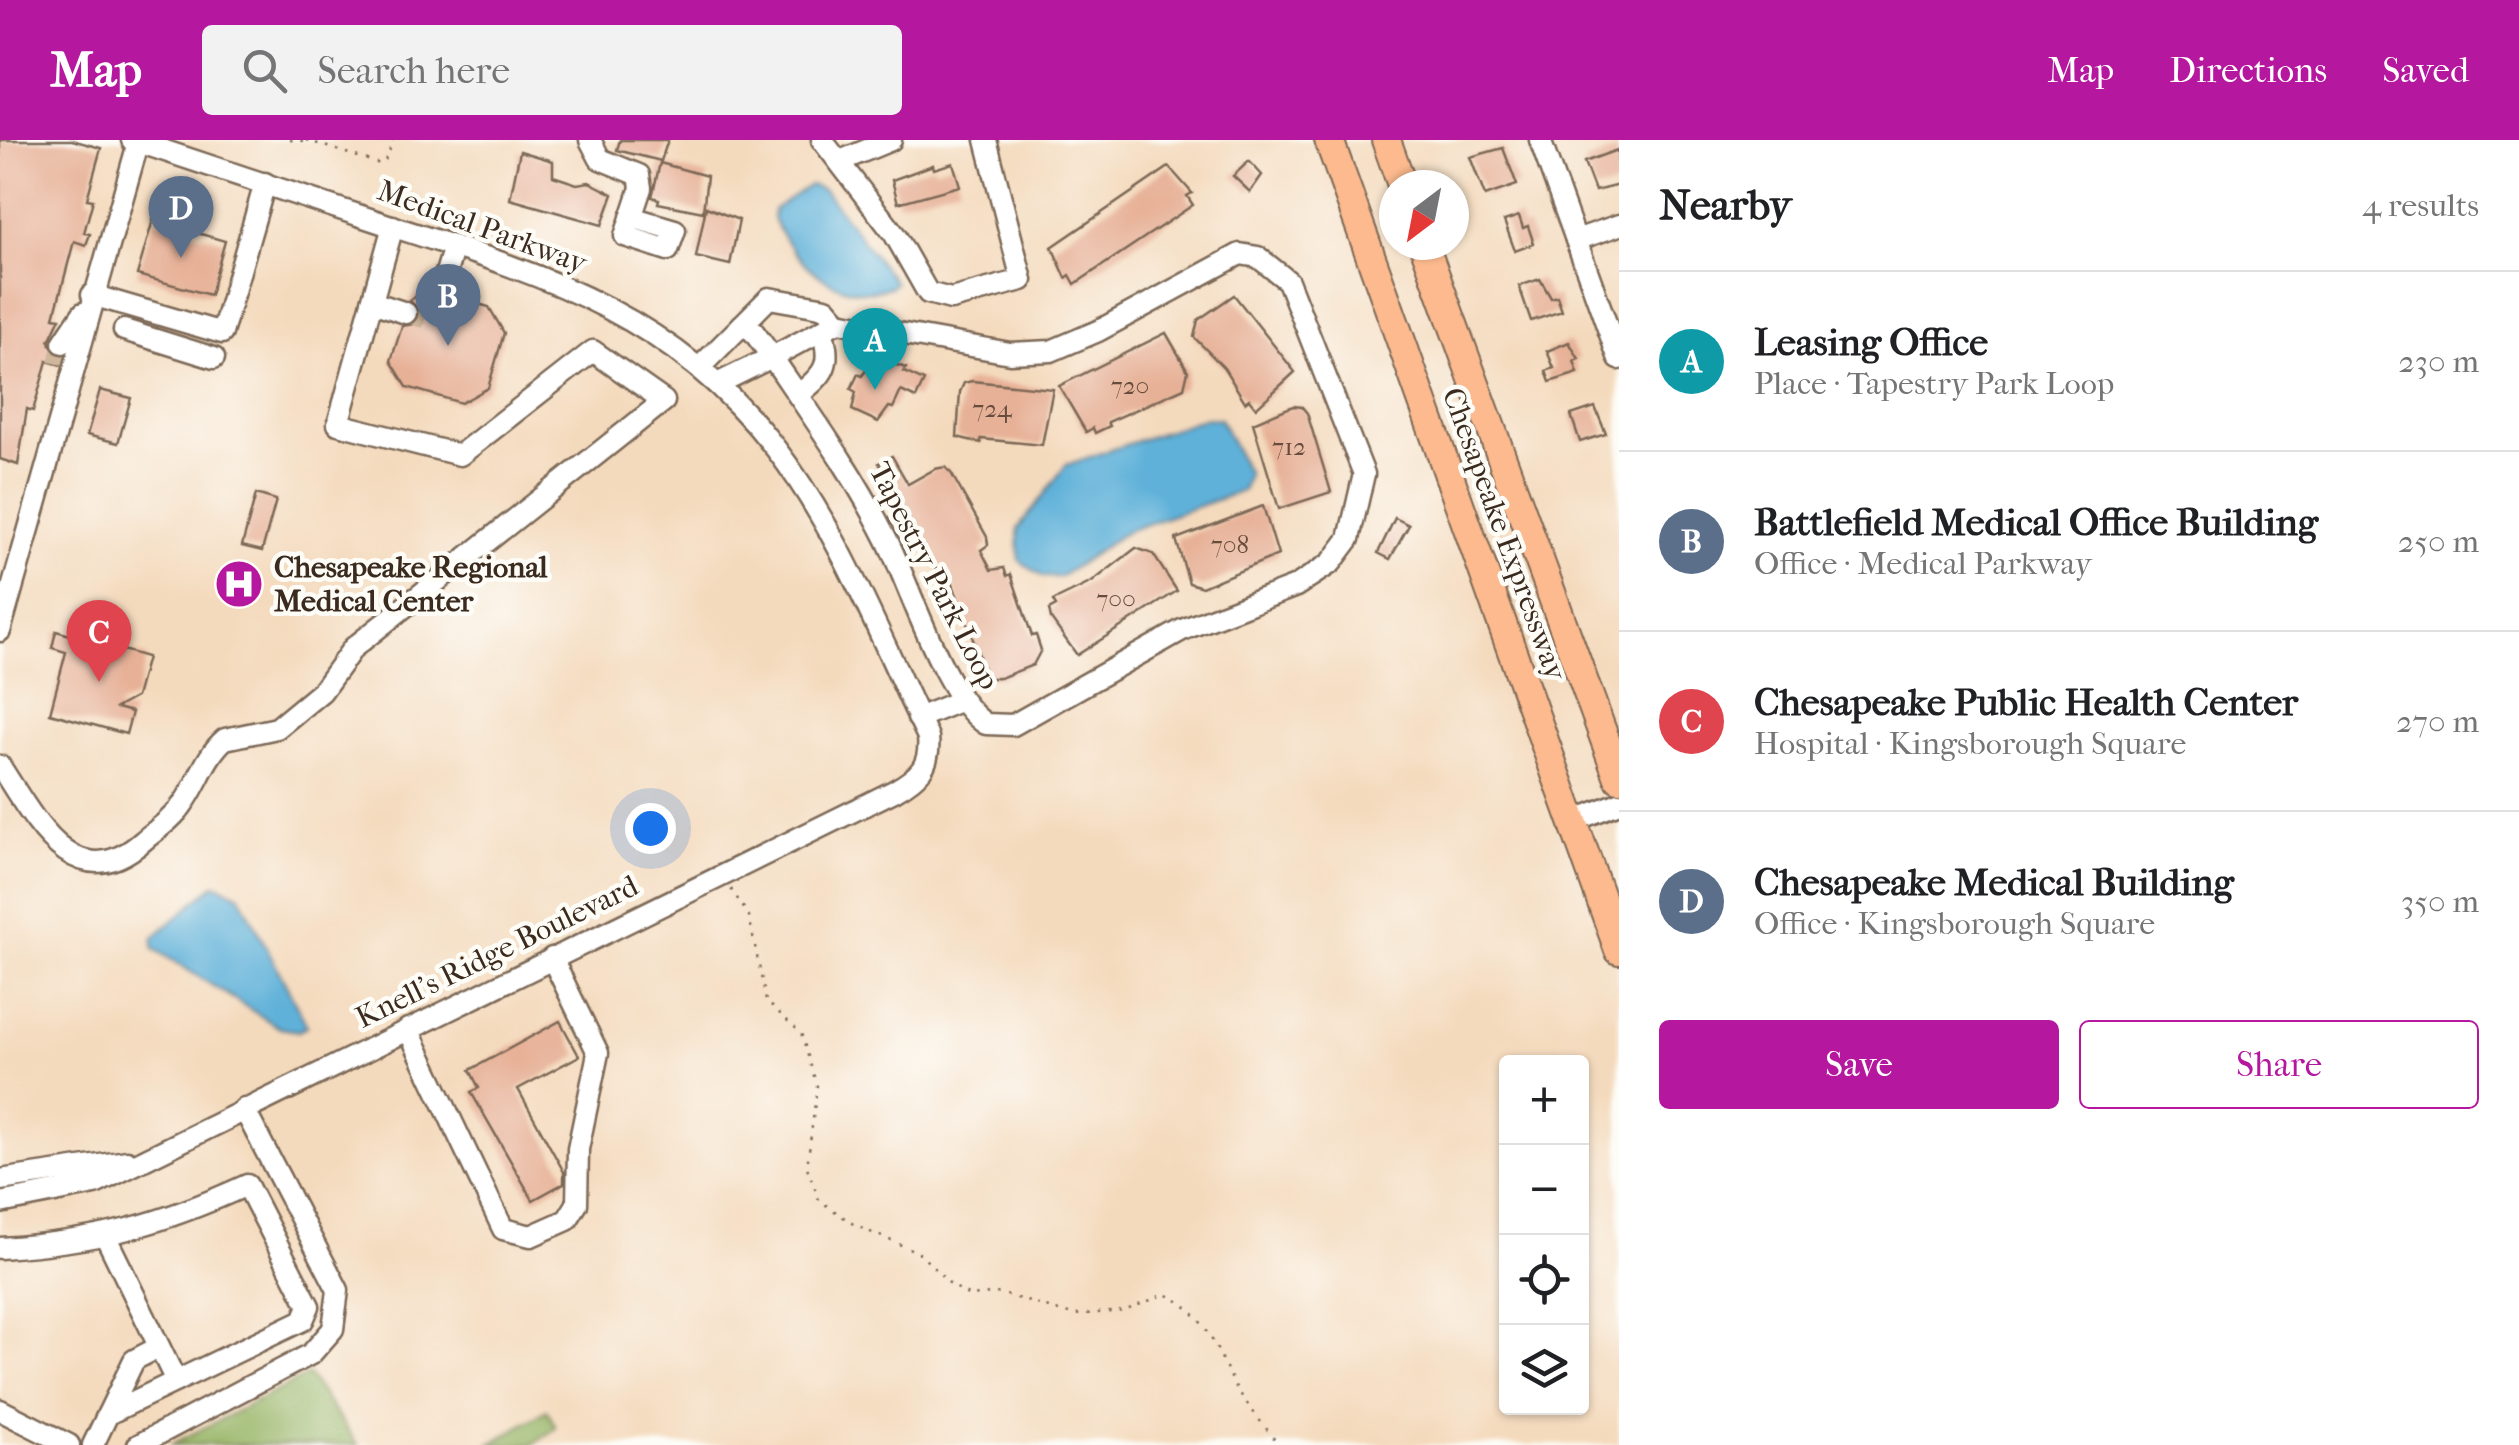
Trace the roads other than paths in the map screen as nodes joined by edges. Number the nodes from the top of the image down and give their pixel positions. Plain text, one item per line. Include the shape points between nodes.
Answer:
1 (590, 140) edge
2 (822, 140) edge
3 (891, 140) edge
4 (986, 140) edge
5 (1328, 140) edge
6 (1386, 140) edge
7 (1540, 140) edge
8 (136, 141) edge
9 (840, 162) junction
10 (1397, 170) edge
11 (264, 183) junction
12 (631, 217) dead end
13 (393, 226) junction
14 (1619, 226) edge
15 (1576, 240) junction
16 (454, 246) junction
17 (1429, 260) edge
18 (440, 293) tunnel mouth
19 (90, 302) junction
20 (372, 302) junction
21 (406, 313) tunnel mouth
22 (742, 325) junction
23 (830, 326) junction
24 (124, 330) dead end
25 (63, 343) tunnel mouth
26 (772, 357) junction
27 (214, 358) dead end
28 (1619, 359) edge
29 (58, 364) tunnel mouth
30 (699, 368) junction
31 (717, 384) junction
32 (798, 395) junction
33 (63, 400) junction
34 (1, 622) edge
35 (960, 701) junction
36 (918, 718) junction
37 (928, 761) joint
38 (0, 766) edge
39 (1619, 778) edge
40 (1619, 803) edge
41 (1573, 821) junction
42 (1619, 950) edge
43 (552, 958) junction
44 (408, 1029) junction
45 (244, 1109) junction
46 (138, 1159) junction
47 (0, 1180) edge
48 (0, 1204) edge
49 (105, 1235) junction
50 (0, 1248) edge
51 (159, 1347) junction
52 (176, 1381) junction
53 (0, 1410) edge
54 (108, 1414) junction
55 (68, 1445) edge
56 (92, 1445) edge
57 (138, 1445) edge

1 - 12 street via 600,160 639,176
2 - 9 street
3 - 9 street
4 - 9 street via 1022,280 951,299 928,293
5 - 41 highway, Chesapeake Expressway
6 - 10 highway
7 - 15 street
8 - 11 street, Medical Parkway
8 - 19 street
11 - 13 street, Medical Parkway
11 - 19 street via 222,333
13 - 16 street, Medical Parkway
13 - 20 street
14 - 15 street
15 - 28 street
16 - 18 street
16 - 30 street, Medical Parkway via 582,293
17 - 39 highway, Chesapeake Expressway
19 - 25 street
19 - 33 street
20 - 21 street
20 - 38 street via 338,424 460,455 593,352 664,402 352,648 322,690 276,728 225,739 182,807 122,860 81,859 50,840
22 - 23 street, Tapestry Park Loop via 769,298 826,308
22 - 26 street, Tapestry Park Loop
22 - 30 street
23 - 26 street
23 - 32 street via 827,368
23 - 35 street, Tapestry Park Loop via 1010,354 1051,351 1240,254 1258,257 1288,281 1364,474 1349,538 1332,564 1296,586 1182,630 1013,725 986,724
24 - 27 street
26 - 31 street
26 - 32 street, Tapestry Park Loop
29 - 33 street via 55,384
30 - 31 street, Medical Parkway
31 - 36 street, Medical Parkway via 808,495
32 - 35 street, Tapestry Park Loop via 886,538
33 - 34 street
35 - 36 street
36 - 37 street, Medical Parkway via 928,737
37 - 43 street, Knell's Ridge Boulevard via 894,792
40 - 41 street
41 - 42 highway, Chesapeake Expressway
43 - 44 street, Knell's Ridge Boulevard
43 - 44 street via 598,1053 578,1149 578,1204 567,1220 530,1236 503,1229
44 - 45 street, Knell's Ridge Boulevard
45 - 46 street, Knell's Ridge Boulevard
45 - 57 street via 338,1290 333,1329 310,1354
46 - 47 street, Knell's Ridge Boulevard
46 - 48 street, Knell's Ridge Boulevard via 95,1184
49 - 50 street
49 - 51 street
49 - 52 street via 170,1220 247,1185 309,1306 304,1320
51 - 52 street
51 - 54 street via 134,1360
52 - 54 street
53 - 55 street
54 - 56 street

